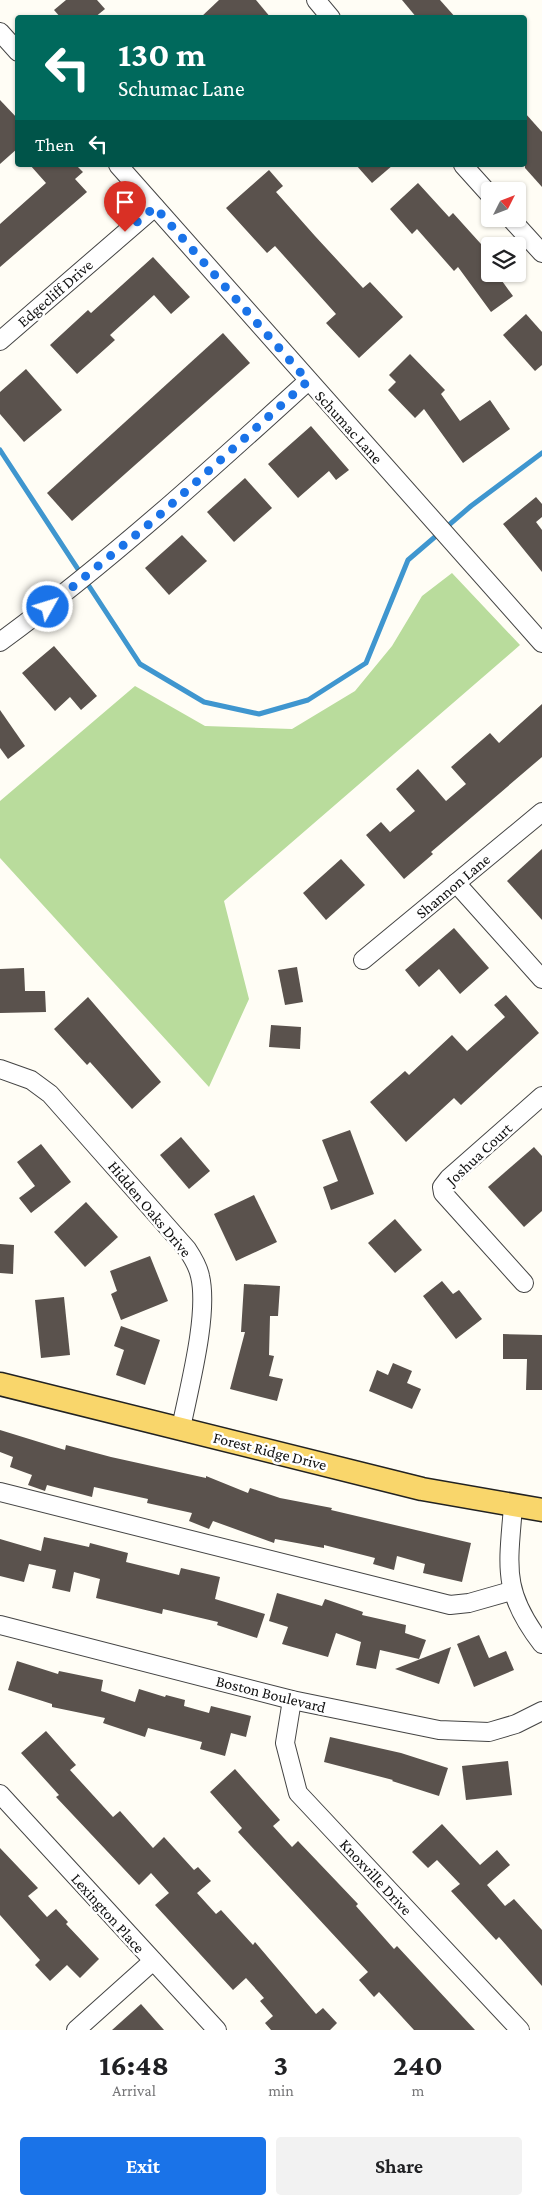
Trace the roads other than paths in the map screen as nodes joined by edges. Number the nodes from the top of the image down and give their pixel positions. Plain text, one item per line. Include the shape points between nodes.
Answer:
1 (316, 0) edge
2 (328, 15) edge
3 (0, 32) edge
4 (15, 49) edge
5 (120, 167) edge
6 (465, 167) edge
7 (481, 185) edge
8 (155, 207) junction
9 (519, 228) edge
10 (542, 253) edge
11 (0, 341) edge
12 (308, 381) junction
13 (0, 642) edge
14 (542, 643) edge
15 (542, 812) edge
16 (456, 883) junction
17 (363, 960) dead end
18 (542, 979) edge
19 (0, 1069) edge
20 (542, 1096) edge
21 (524, 1283) dead end
22 (0, 1384) edge
23 (181, 1428) junction
24 (0, 1492) edge
25 (513, 1507) junction
26 (542, 1510) edge
27 (511, 1591) junction
28 (0, 1625) edge
29 (542, 1644) edge
30 (292, 1700) junction
31 (542, 1711) edge
32 (0, 1794) edge
33 (153, 1961) junction
34 (76, 2030) edge
35 (217, 2030) edge
36 (520, 2030) edge

1 - 2 street
3 - 4 street
5 - 8 street, Schumac Lane
6 - 7 street
8 - 11 street, Edgecliff Drive
8 - 12 street, Schumac Lane
9 - 10 street
12 - 13 street via 154,520
12 - 14 street, Schumac Lane
15 - 16 street, Shannon Lane
16 - 17 street, Shannon Lane
16 - 18 street
19 - 23 street, Hidden Oaks Drive via 31,1080 50,1094 187,1248 196,1264 201,1278 202,1315
20 - 21 street, Joshua Court via 442,1186 443,1193
22 - 23 main road, Forest Ridge Drive
23 - 25 main road, Forest Ridge Drive via 422,1489
24 - 27 street via 450,1605
25 - 26 main road, Forest Ridge Drive
25 - 27 street via 508,1566
27 - 29 street
28 - 30 street, Boston Boulevard
30 - 31 street, Boston Boulevard via 439,1730 489,1732 516,1724
30 - 36 street, Knoxville Drive via 285,1743 298,1793
32 - 33 street, Lexington Place
33 - 34 street
33 - 35 street, Lexington Place

